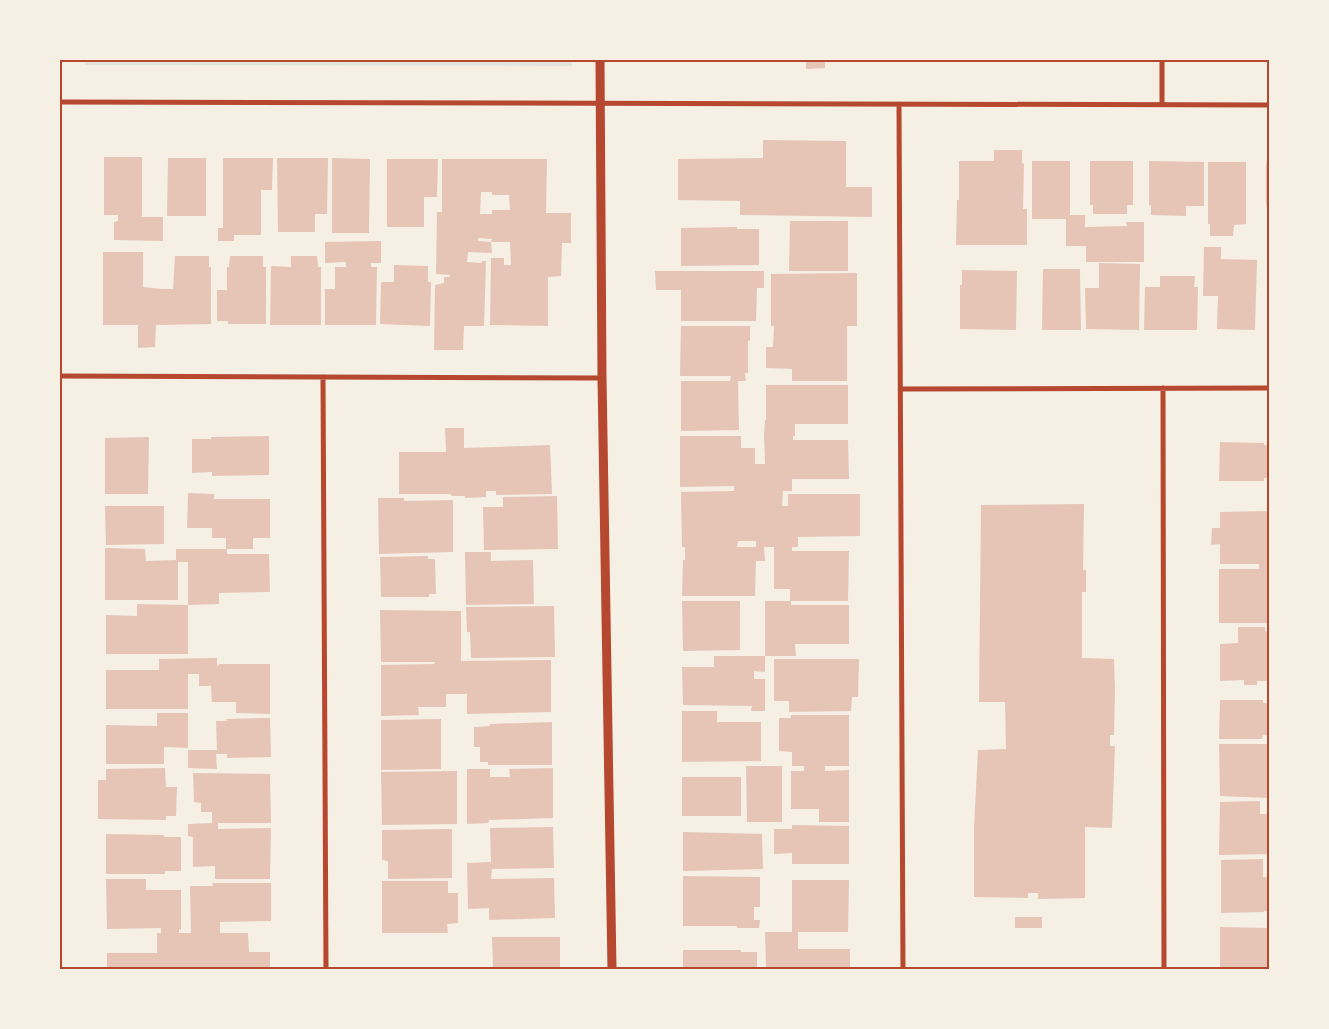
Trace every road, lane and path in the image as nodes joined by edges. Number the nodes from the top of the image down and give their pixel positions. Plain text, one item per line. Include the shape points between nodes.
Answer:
1 (600, 60) edge
2 (1162, 60) edge
3 (60, 102) edge
4 (600, 103) junction
5 (899, 104) junction
6 (1162, 104) junction
7 (1269, 105) edge
8 (60, 376) edge
9 (323, 377) junction
10 (602, 378) junction
11 (1163, 388) junction
12 (1269, 388) edge
13 (900, 389) junction
14 (326, 969) edge
15 (612, 969) edge
16 (903, 969) edge
17 (1164, 969) edge

1 - 4 street
2 - 6 street
3 - 4 street
4 - 5 street
4 - 10 street
5 - 6 street
5 - 13 street
6 - 7 street
8 - 9 street
9 - 10 street
9 - 14 street
10 - 15 street
11 - 12 street
11 - 13 street
11 - 17 street
13 - 16 street

